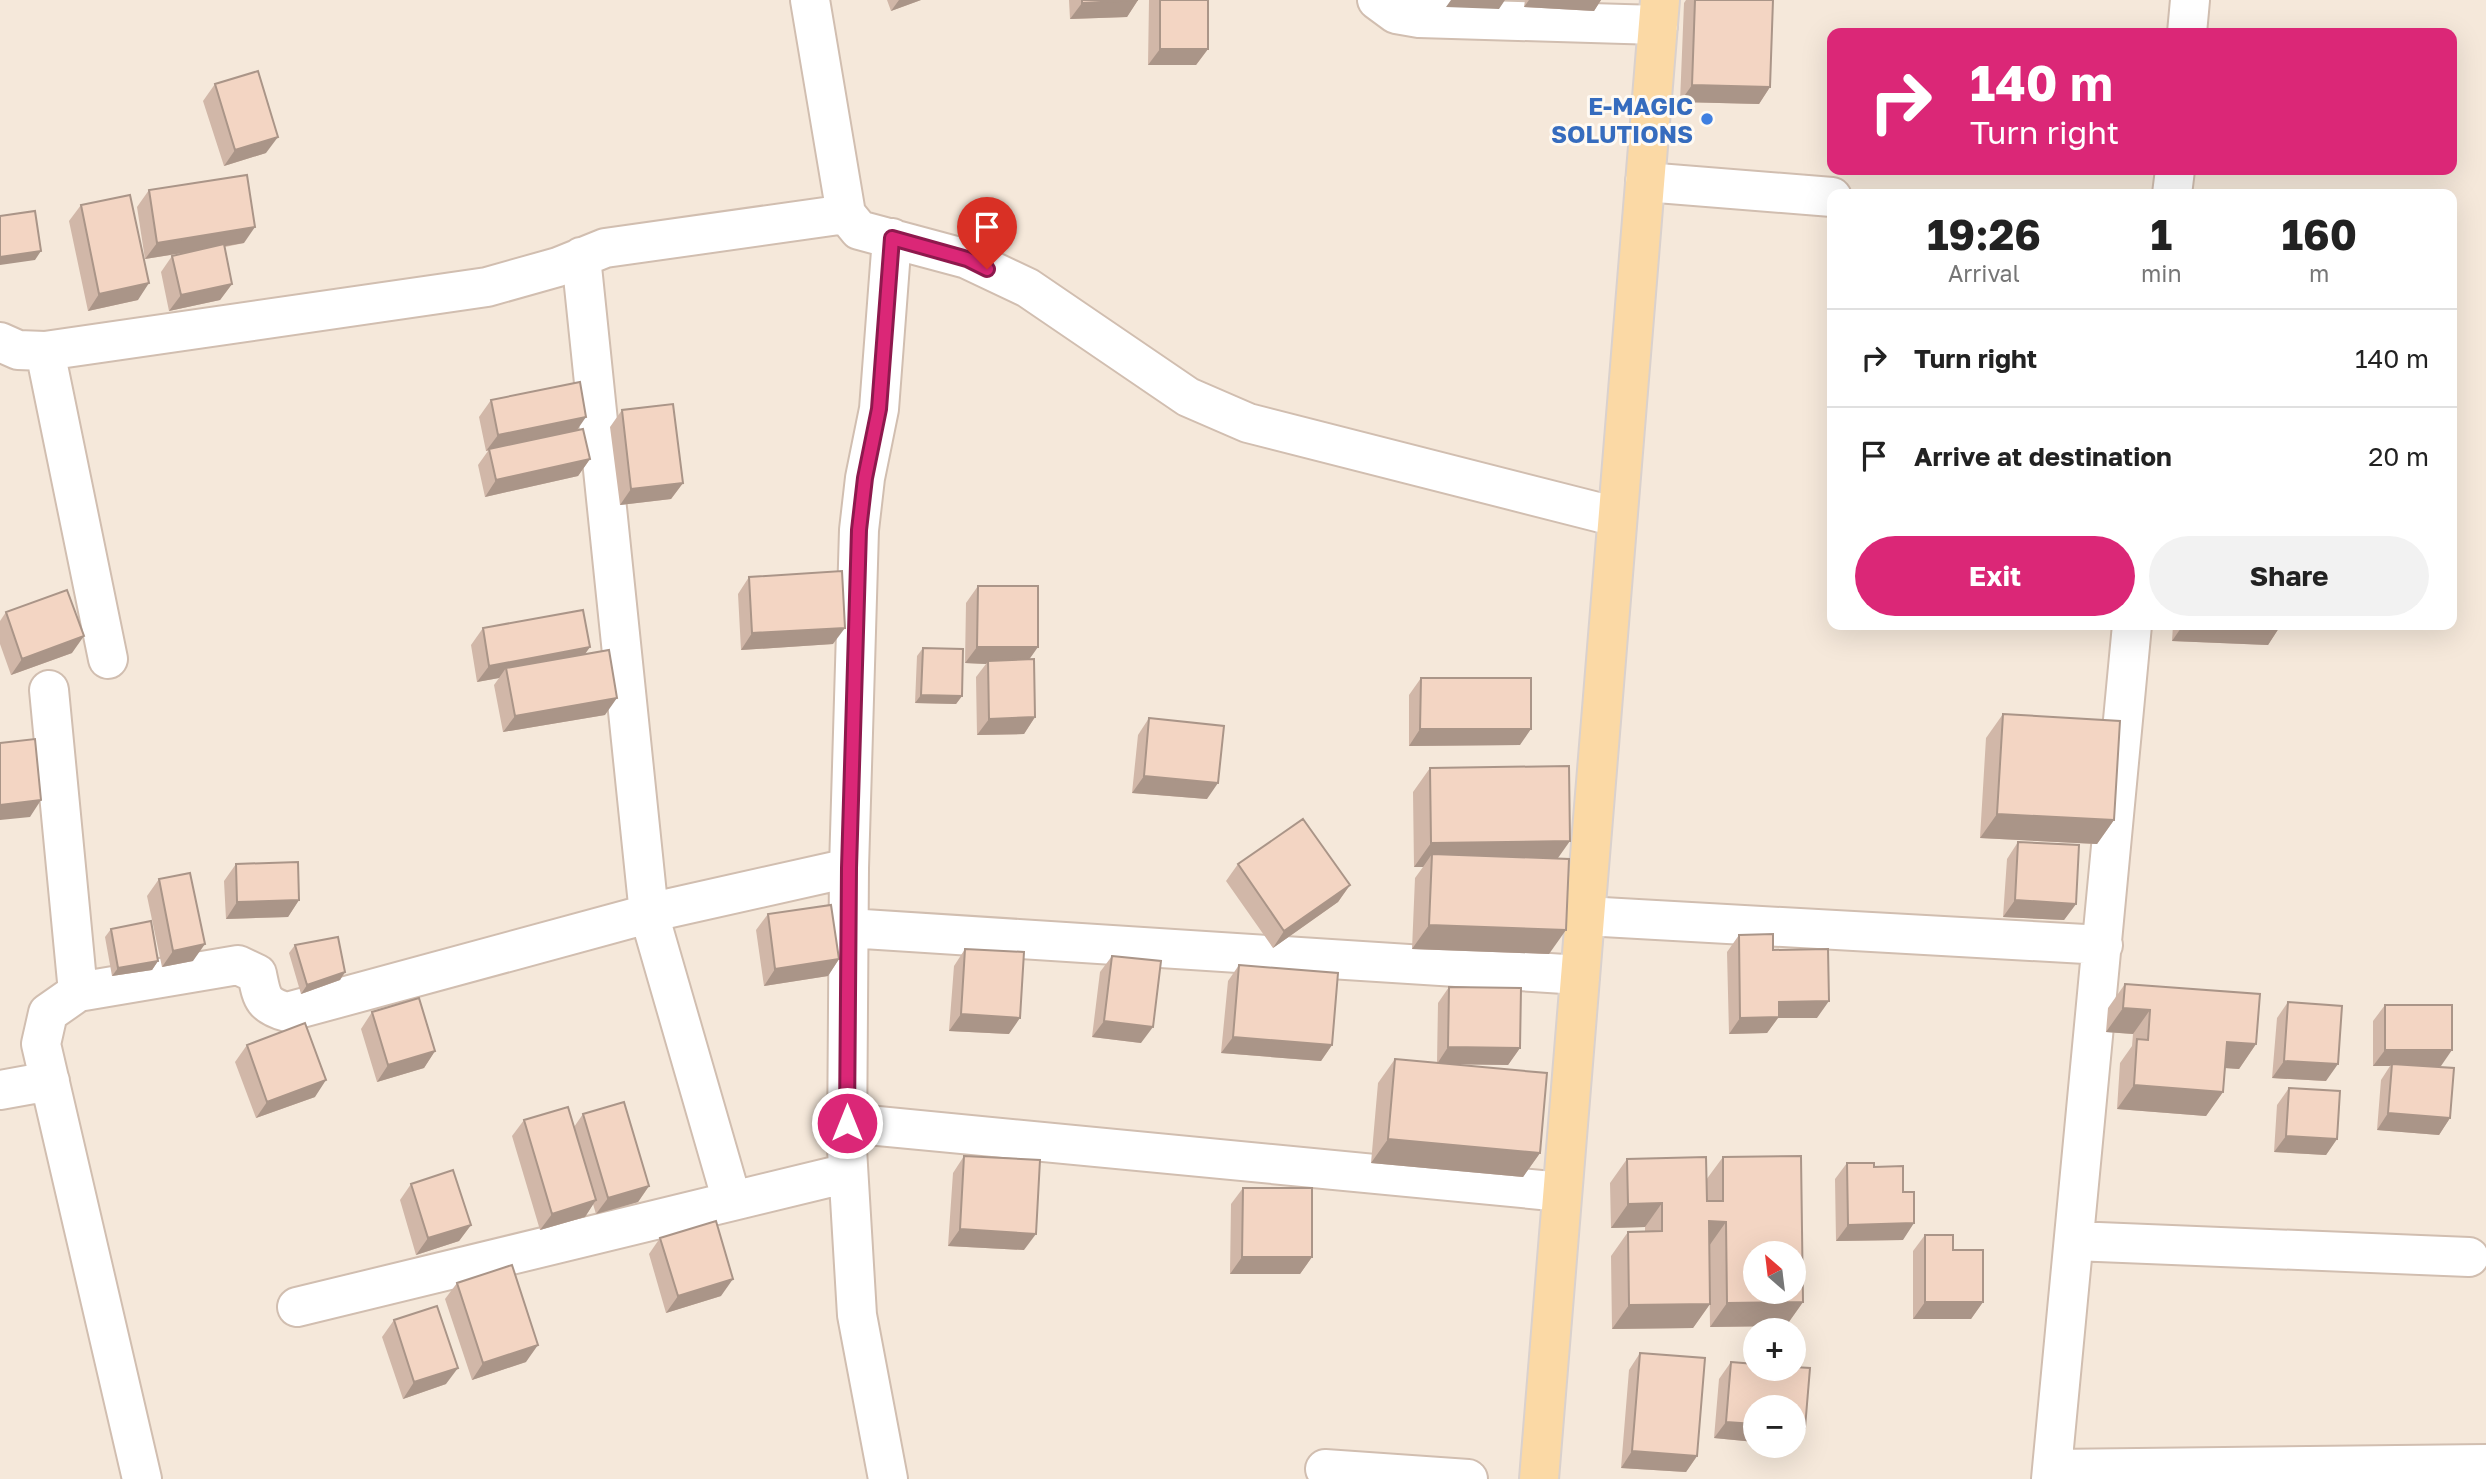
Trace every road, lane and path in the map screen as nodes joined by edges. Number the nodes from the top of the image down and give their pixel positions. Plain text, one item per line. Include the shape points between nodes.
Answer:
1 (810, 0) edge
2 (1377, 0) edge
3 (2190, 0) edge
4 (1659, 13) edge
5 (2187, 28) edge
6 (1645, 182) junction
7 (1827, 197) edge
8 (846, 214) junction
9 (892, 238) junction
10 (581, 257) junction
11 (0, 342) edge
12 (45, 351) junction
13 (1617, 517) junction
14 (2132, 630) edge
15 (108, 659) dead end
16 (49, 690) dead end
17 (849, 868) junction
18 (649, 914) junction
19 (1585, 916) junction
20 (848, 928) junction
21 (2102, 945) junction
22 (1580, 975) junction
23 (78, 992) junction
24 (50, 1081) junction
25 (0, 1090) edge
26 (847, 1123) junction
27 (848, 1173) junction
28 (1562, 1192) junction
29 (733, 1201) junction
30 (2074, 1241) junction
31 (2469, 1257) dead end
32 (297, 1307) dead end
33 (2486, 1464) edge
34 (1325, 1469) dead end
35 (2051, 1474) edge
36 (142, 1479) edge
37 (888, 1479) edge
38 (1468, 1479) edge
39 (1539, 1479) edge

1 - 8 street
2 - 4 street via 1396,14 1419,18
3 - 5 street
4 - 6 main road
6 - 7 street
6 - 13 main road
8 - 9 street via 859,230
8 - 10 street via 638,242
9 - 13 street via 967,259 1028,288 1188,397 1248,423
9 - 17 street via 879,409 859,530
10 - 12 street via 487,287
10 - 18 street
11 - 12 street
12 - 15 street
13 - 19 main road
14 - 21 street
16 - 23 street
17 - 18 street
17 - 20 street
18 - 23 street via 287,1012 270,1007 257,974 238,965
18 - 29 street
19 - 21 street
19 - 22 main road
20 - 22 street
20 - 26 street
21 - 30 street
22 - 28 main road
23 - 24 street via 48,1013 41,1044
24 - 25 street
24 - 36 street
26 - 27 street
26 - 28 street
27 - 29 street
27 - 37 street via 857,1315
28 - 39 main road
29 - 32 street
30 - 31 street
30 - 35 street
33 - 35 street
34 - 38 street

